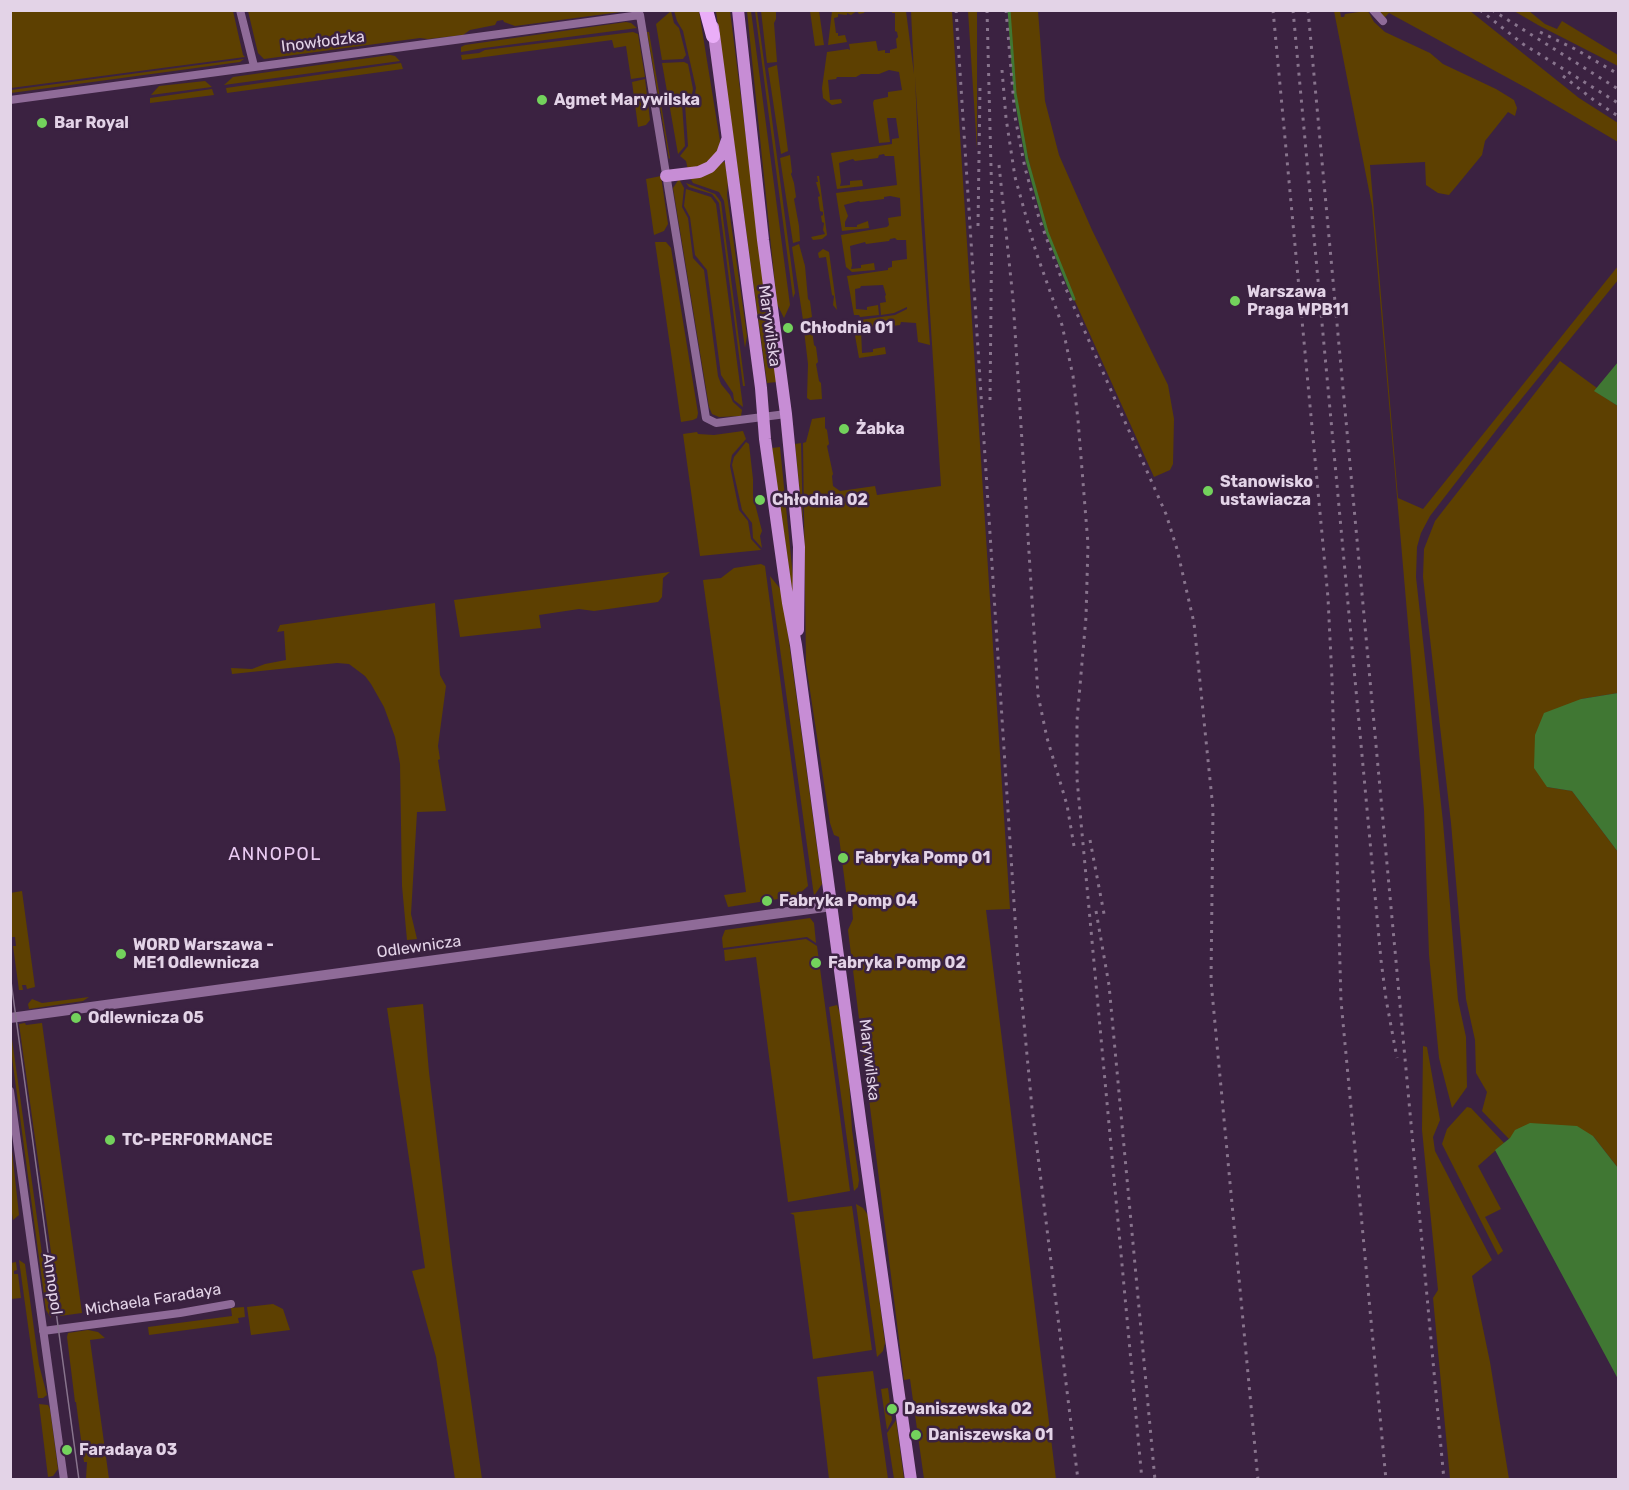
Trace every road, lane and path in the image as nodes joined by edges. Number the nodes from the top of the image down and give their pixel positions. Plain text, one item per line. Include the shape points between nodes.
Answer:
1 (240, 10) edge
2 (706, 10) edge
3 (713, 10) edge
4 (738, 10) edge
5 (1373, 10) edge
6 (1383, 21) dead end
7 (713, 36) junction
8 (255, 66) junction
9 (10, 100) edge
10 (728, 130) junction
11 (666, 176) junction
12 (786, 414) junction
13 (764, 417) junction
14 (796, 645) junction
15 (832, 906) junction
16 (10, 1018) edge
17 (10, 1091) edge
18 (231, 1304) dead end
19 (43, 1331) junction
20 (64, 1479) edge
21 (911, 1479) edge

1 - 8 street
2 - 7 main road
3 - 7 main road, Marywilska
4 - 12 main road, Marywilska
5 - 6 street
7 - 10 main road, Marywilska
8 - 9 street, Inowłodzka
8 - 11 street, Inowłodzka via 640,15
10 - 11 main road via 724,150 713,165 699,172
10 - 13 main road, Marywilska
11 - 13 street via 706,418 716,423
12 - 13 street
12 - 14 main road, Marywilska via 799,548
13 - 14 main road, Marywilska
14 - 15 main road, Marywilska
15 - 16 street, Odlewnicza
15 - 21 main road, Marywilska
17 - 19 street, Annopol
18 - 19 street, Michaela Faradaya
19 - 20 street, Annopol

